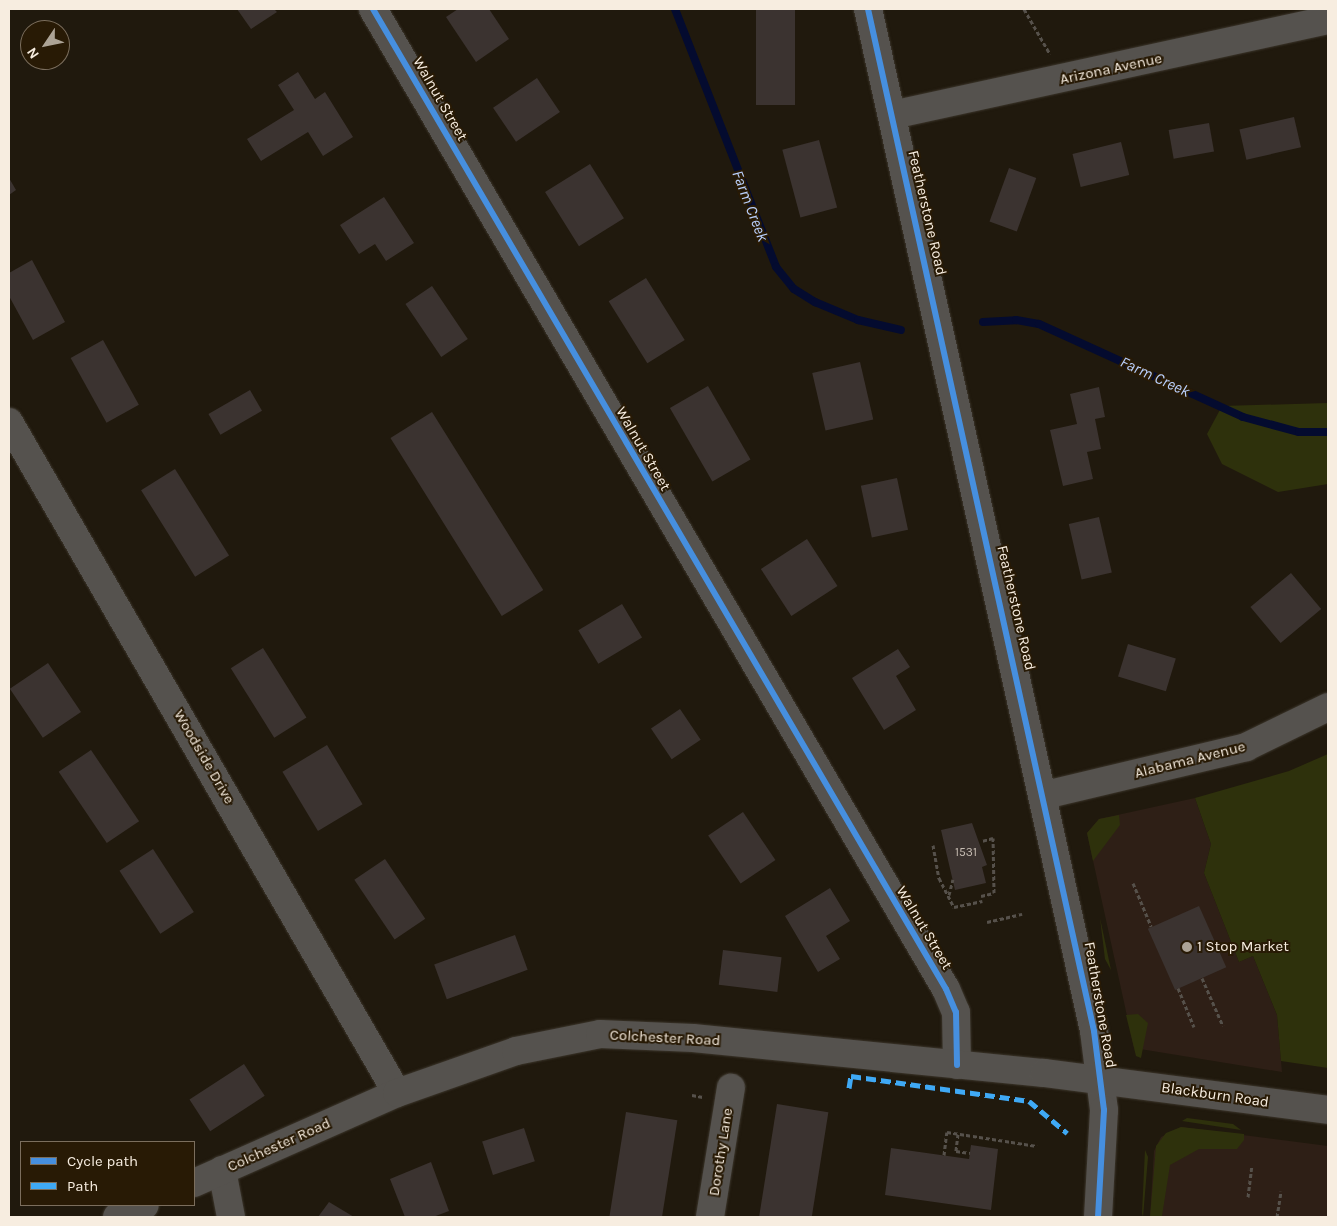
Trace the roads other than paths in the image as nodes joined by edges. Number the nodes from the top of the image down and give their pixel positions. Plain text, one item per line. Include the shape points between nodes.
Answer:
1 (373, 9) edge
2 (868, 9) edge
3 (1328, 20) edge
4 (892, 115) junction
5 (9, 422) edge
6 (1328, 707) edge
7 (1045, 795) junction
8 (957, 1065) junction
9 (1101, 1079) junction
10 (731, 1088) dead end
11 (397, 1093) junction
12 (1328, 1110) edge
13 (222, 1170) junction
14 (195, 1183) edge
15 (143, 1206) edge
16 (117, 1217) edge
17 (231, 1217) edge
18 (710, 1217) edge
19 (1098, 1217) edge

1 - 8 street, Walnut Street via 946,989 956,1012
2 - 4 street, Featherstone Road
3 - 4 street, Arizona Avenue
4 - 7 street, Featherstone Road
5 - 11 street, Woodside Drive
6 - 7 street, Alabama Avenue via 1246,746
7 - 9 street, Featherstone Road
8 - 9 street, Colchester Road
8 - 11 street, Colchester Road via 693,1038 600,1034 516,1051
9 - 12 street, Blackburn Road
9 - 19 street, Featherstone Road via 1104,1157
10 - 18 street, Dorothy Lane
11 - 13 street, Colchester Road
13 - 14 street, Colchester Road
13 - 17 street
15 - 16 street

